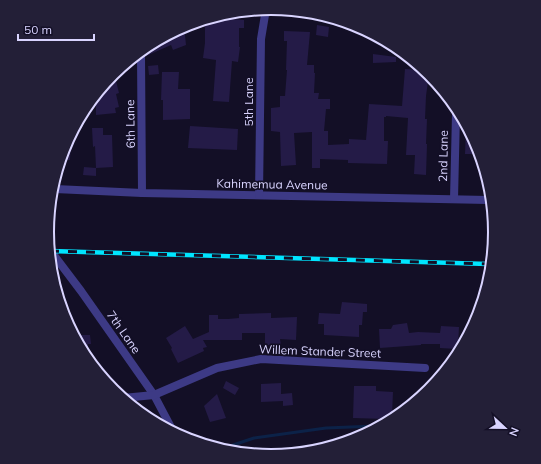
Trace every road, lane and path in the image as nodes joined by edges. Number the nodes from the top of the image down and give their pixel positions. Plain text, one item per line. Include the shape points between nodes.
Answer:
1 (265, 15) edge
2 (141, 58) edge
3 (456, 120) edge
4 (58, 189) edge
5 (142, 193) junction
6 (259, 196) junction
7 (454, 199) junction
8 (485, 200) edge
9 (55, 256) edge
10 (425, 368) dead end
11 (154, 395) junction
12 (130, 397) edge
13 (169, 424) edge

1 - 6 street, 5th Lane via 261,39
2 - 5 street, 6th Lane
3 - 7 street, 2nd Lane
4 - 5 street, Kahimemua Avenue
5 - 6 street, Kahimemua Avenue
6 - 7 street, Kahimemua Avenue
7 - 8 street, Kahimemua Avenue
9 - 11 street, 7th Lane
10 - 11 street, Willem Stander Street via 261,359 217,368
11 - 12 street, Willem Stander Street
11 - 13 street, 7th Lane

